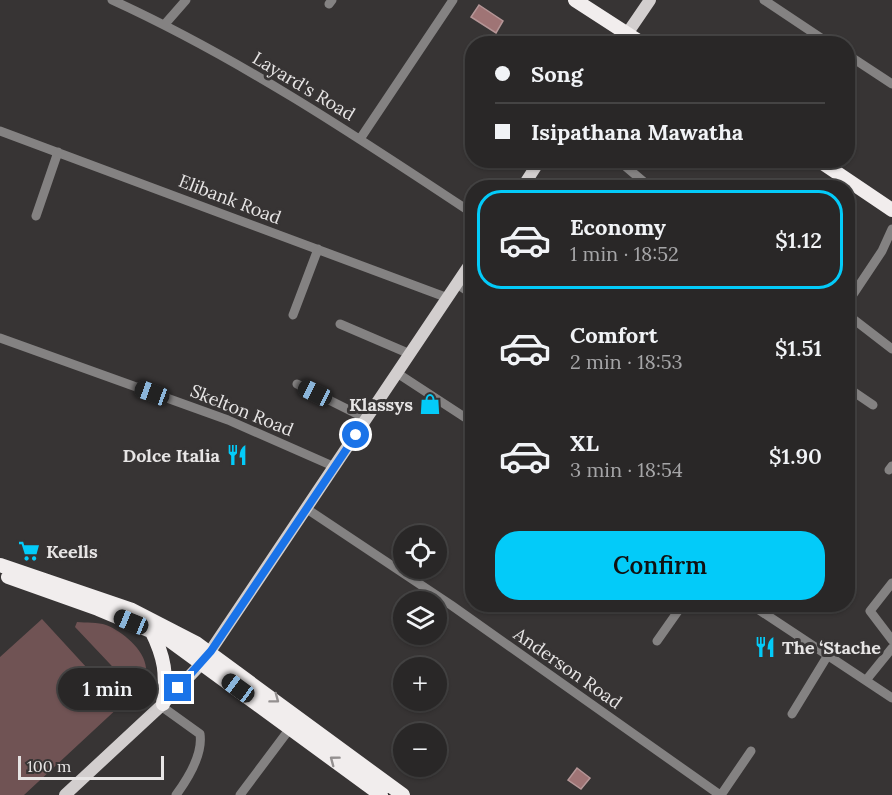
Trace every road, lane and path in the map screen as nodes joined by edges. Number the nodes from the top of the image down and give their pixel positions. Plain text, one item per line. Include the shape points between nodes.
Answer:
1 (112, 0) edge
2 (186, 0) edge
3 (453, 0) edge
4 (575, 0) edge
5 (650, 0) edge
6 (764, 0) edge
7 (165, 24) junction
8 (620, 36) edge
9 (624, 36) edge
10 (818, 36) edge
11 (855, 60) edge
12 (892, 84) edge
13 (0, 131) edge
14 (360, 139) junction
15 (58, 152) junction
16 (627, 168) edge
17 (830, 168) edge
18 (642, 180) edge
19 (848, 180) edge
20 (855, 185) edge
21 (465, 208) edge
22 (892, 210) edge
23 (36, 216) dead end
24 (892, 230) edge
25 (892, 242) edge
26 (318, 249) junction
27 (882, 251) junction
28 (465, 272) edge
29 (457, 284) junction
30 (465, 289) edge
31 (855, 292) edge
32 (448, 298) junction
33 (293, 315) dead end
34 (855, 320) edge
35 (340, 324) dead end
36 (0, 338) edge
37 (892, 349) edge
38 (410, 354) junction
39 (397, 373) junction
40 (297, 384) dead end
41 (855, 393) edge
42 (873, 405) dead end
43 (465, 417) edge
44 (367, 419) junction
45 (335, 467) junction
46 (307, 509) junction
47 (0, 565) edge
48 (0, 575) edge
49 (892, 583) edge
50 (677, 612) edge
51 (762, 612) edge
52 (151, 630) junction
53 (892, 640) edge
54 (657, 641) dead end
55 (892, 648) edge
56 (828, 655) junction
57 (207, 657) junction
58 (867, 679) junction
59 (892, 698) edge
60 (162, 705) junction
61 (792, 714) dead end
62 (291, 727) junction
63 (751, 751) dead end
64 (65, 795) edge
65 (176, 795) edge
66 (240, 795) edge
67 (381, 795) edge
68 (403, 795) edge
69 (720, 795) edge

1 - 7 street, Layard's Road
2 - 7 street
3 - 14 street
4 - 8 highway
5 - 9 main road
6 - 10 street
7 - 14 street, Layard's Road
11 - 12 street
13 - 15 street, Elibank Road
14 - 21 street, Layard's Road
15 - 23 street
15 - 26 street, Elibank Road
16 - 18 street
17 - 19 highway
20 - 22 highway
24 - 27 street
25 - 27 street
26 - 32 street, Elibank Road
26 - 33 street
27 - 31 street
28 - 29 main road
29 - 30 street
29 - 32 main road
32 - 38 main road
34 - 37 street
35 - 38 street
36 - 45 street, Skelton Road via 228,420
38 - 39 main road
39 - 43 street
39 - 44 main road
40 - 44 street
41 - 42 street
44 - 45 main road
45 - 46 main road
46 - 57 main road
46 - 69 street, Anderson Road via 451,605
47 - 57 highway via 132,610
48 - 52 highway
49 - 53 street via 870,611
50 - 54 street
51 - 56 street
52 - 57 highway
52 - 60 highway via 163,654
55 - 58 street
56 - 58 street
56 - 61 street
57 - 60 main road
57 - 62 highway
57 -> 68 highway
58 - 59 street
60 - 64 main road
60 - 65 street via 200,734 195,760
62 - 66 street
67 -> 62 highway
63 - 69 street

